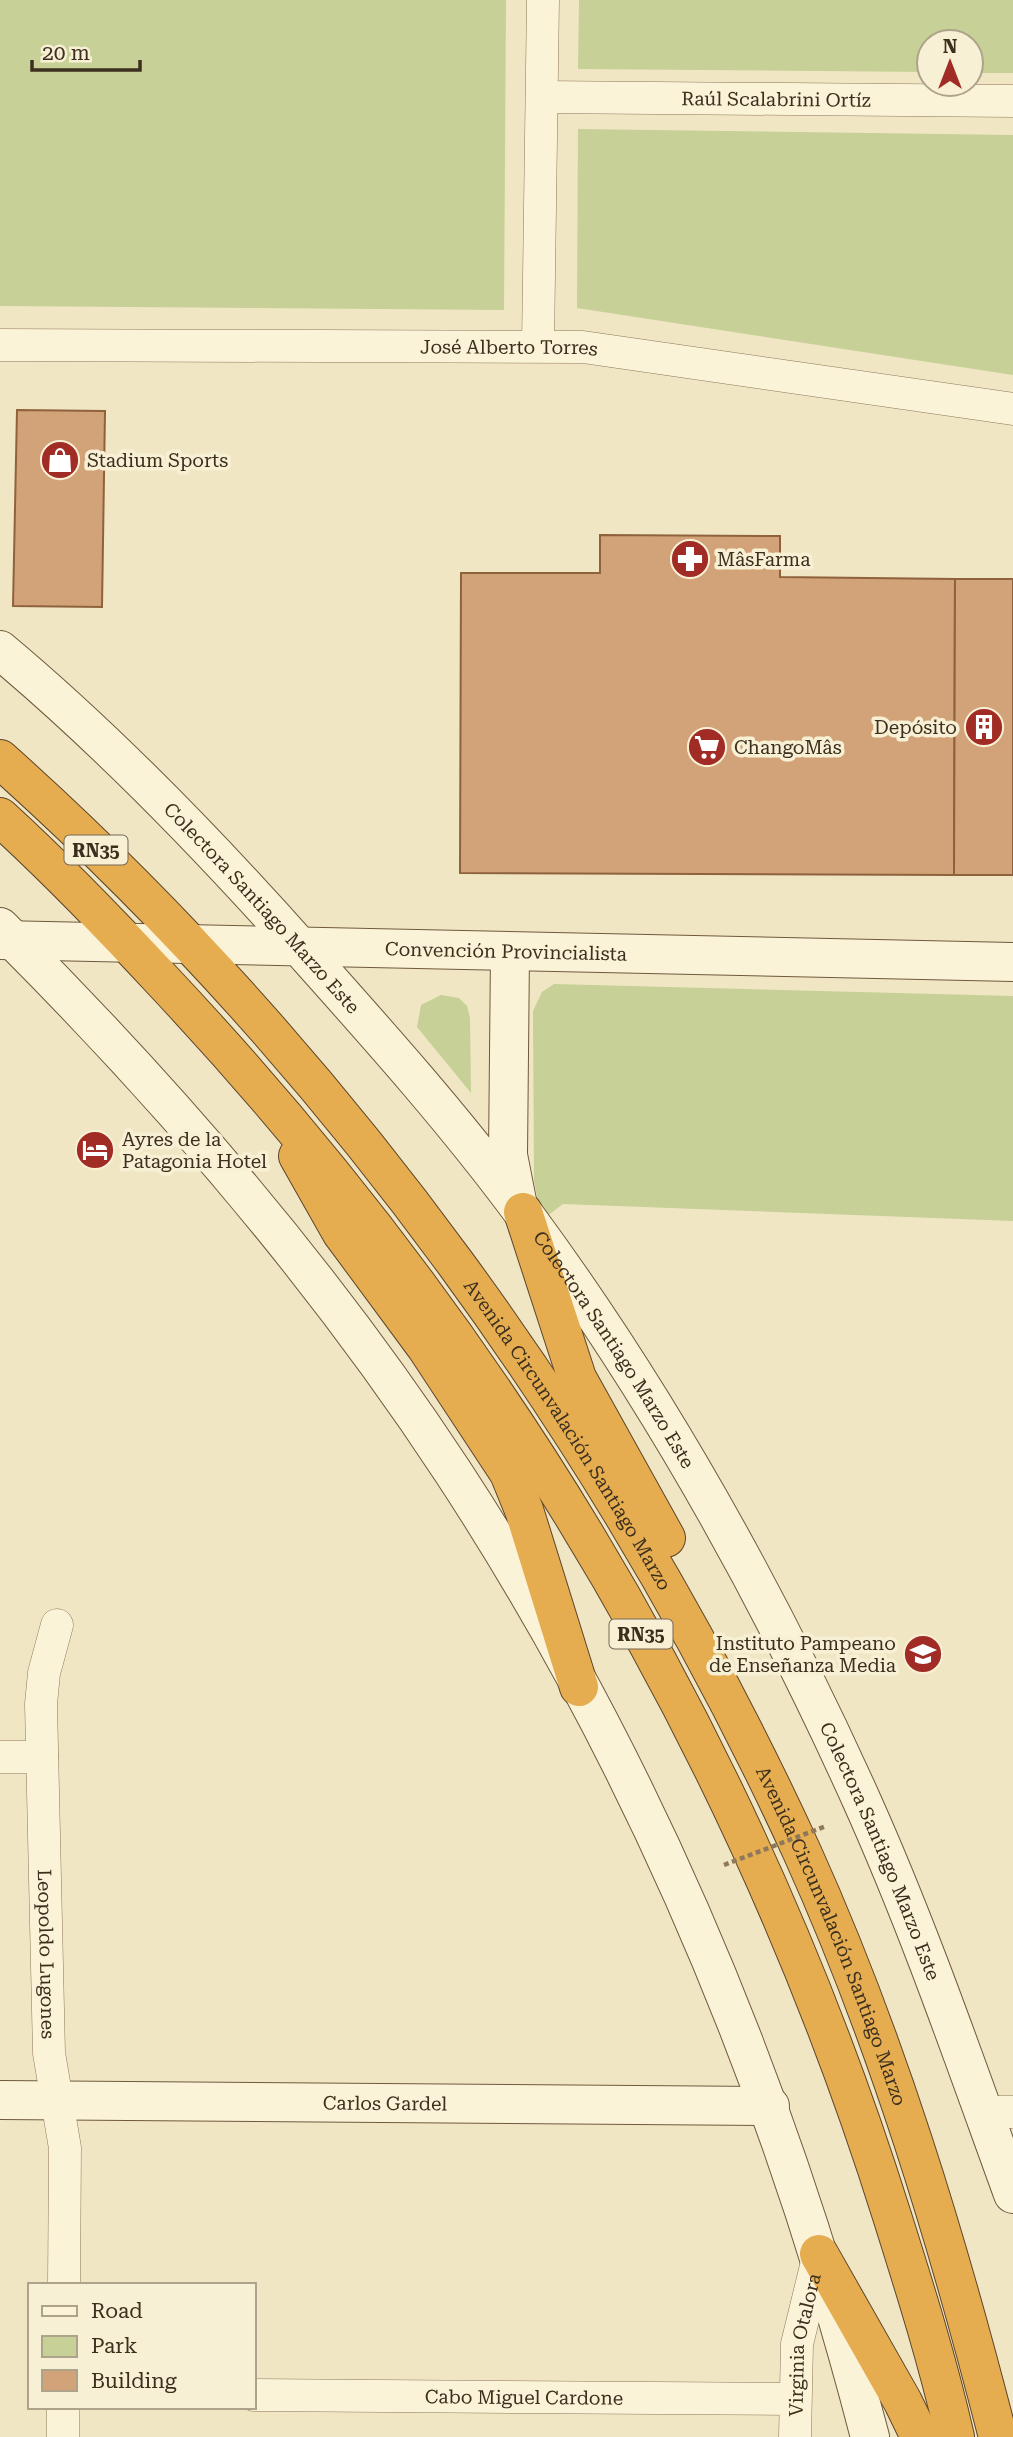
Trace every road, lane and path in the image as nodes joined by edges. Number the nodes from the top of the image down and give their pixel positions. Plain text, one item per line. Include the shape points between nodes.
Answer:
1 (543, 0) edge
2 (542, 97) junction
3 (1013, 102) edge
4 (0, 345) edge
5 (538, 345) junction
6 (1013, 410) edge
7 (0, 650) edge
8 (4, 762) edge
9 (0, 817) edge
10 (4, 936) edge
11 (127, 943) junction
12 (190, 944) junction
13 (300, 947) junction
14 (510, 952) junction
15 (1013, 962) edge
16 (263, 1089) junction
17 (523, 1212) junction
18 (57, 1625) dead end
19 (579, 1687) junction
20 (0, 1757) edge
21 (42, 1757) junction
22 (769, 1785) junction
23 (826, 1826) dead end
24 (724, 1865) dead end
25 (0, 2100) edge
26 (57, 2101) junction
27 (770, 2106) junction
28 (998, 2112) edge
29 (907, 2122) junction
30 (1013, 2194) edge
31 (819, 2254) junction
32 (64, 2283) edge
33 (1013, 2391) edge
34 (256, 2395) edge
35 (795, 2399) junction
36 (63, 2409) edge
37 (63, 2437) edge
38 (795, 2437) edge
39 (870, 2437) edge
40 (920, 2437) edge
41 (955, 2437) edge
42 (998, 2437) edge

1 - 2 street
2 - 3 street, Raúl Scalabrini Ortíz
2 - 5 street
4 - 5 street, José Alberto Torres
5 - 6 street, José Alberto Torres via 629,353
7 - 13 street, Colectora Santiago Marzo Este via 174,812
8 - 12 highway, Avenida Circunvalación Santiago Marzo / RN35
9 - 11 highway, Avenida Circunvalación Santiago Marzo / RN35
10 - 11 street, Convención Provincialista
10 - 19 street via 96,1024 187,1124 334,1305 477,1509
11 - 12 street, Convención Provincialista
11 - 16 highway, Avenida Circunvalación Santiago Marzo / RN35
12 - 13 street, Convención Provincialista
12 - 22 highway, Avenida Circunvalación Santiago Marzo / RN35 via 387,1176 515,1347 653,1569
13 - 14 street, Convención Provincialista
13 - 17 street, Colectora Santiago Marzo Este
14 - 15 street, Convención Provincialista
14 - 17 street via 508,1155 512,1184
16 - 19 highway via 337,1226 426,1347 509,1473
16 - 41 highway, Avenida Circunvalación Santiago Marzo / RN35 via 398,1256 517,1424 614,1585 718,1778 778,1902 854,2099 916,2293
17 - 22 highway via 574,1370 712,1621
17 - 28 street, Colectora Santiago Marzo Este via 657,1415 786,1644
18 - 21 street, Leopoldo Lugones via 42,1684
19 - 27 street via 691,1912
20 - 21 street
21 - 26 street, Leopoldo Lugones via 49,2045
22 - 29 highway, Avenida Circunvalación Santiago Marzo / RN35 via 830,1918
23 - 24 path, bridge
25 - 26 street, Carlos Gardel
26 - 27 street, Carlos Gardel
26 - 32 street, Leopoldo Lugones via 65,2157
27 - 31 street
28 - 30 street, Colectora Santiago Marzo Este
29 - 33 highway via 986,2295
29 - 42 highway, Avenida Circunvalación Santiago Marzo / RN35 via 948,2250
31 - 35 street, Virginia Otalora via 797,2344
31 - 39 street
31 - 40 highway
34 - 35 street, Cabo Miguel Cardone
35 - 38 street, Virginia Otalora
36 - 37 street

